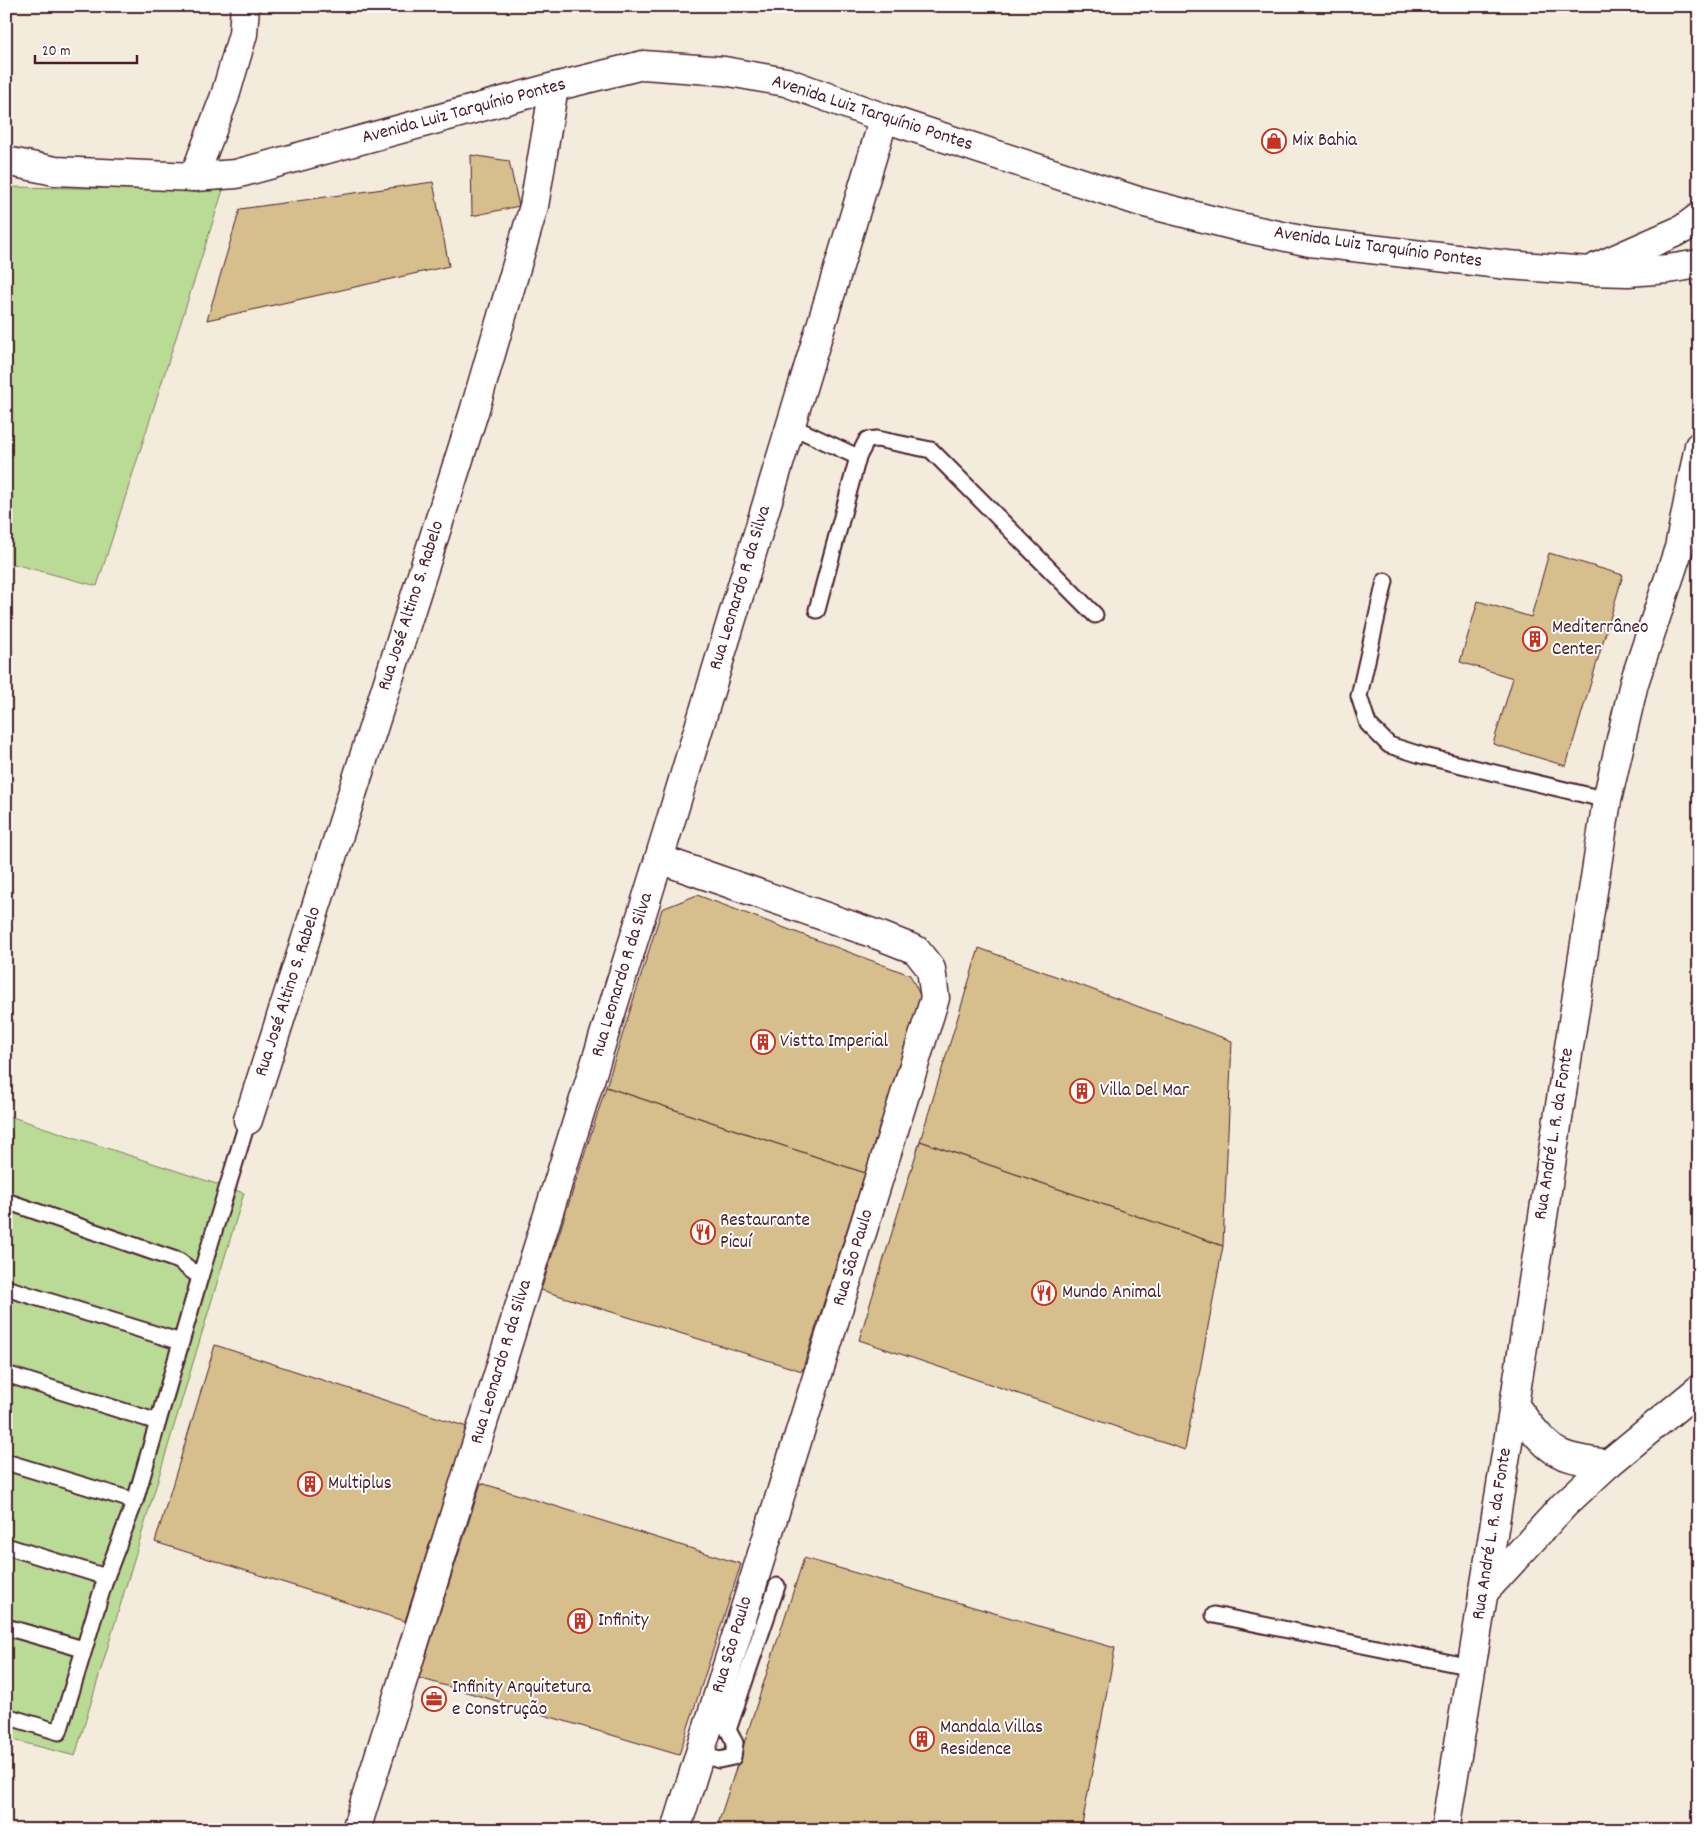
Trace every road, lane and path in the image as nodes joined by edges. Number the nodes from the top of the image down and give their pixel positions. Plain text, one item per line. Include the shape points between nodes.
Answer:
1 (245, 6) edge
2 (554, 87) junction
3 (884, 118) junction
4 (6, 161) edge
5 (194, 177) junction
6 (1699, 217) edge
7 (1699, 231) edge
8 (1699, 241) edge
9 (1699, 264) edge
10 (1589, 271) junction
11 (791, 426) junction
12 (1699, 446) edge
13 (858, 457) junction
14 (1689, 553) edge
15 (1385, 581) dead end
16 (817, 610) dead end
17 (1095, 615) dead end
18 (1607, 800) junction
19 (659, 859) junction
20 (248, 1120) joint
21 (6, 1201) edge
22 (200, 1277) junction
23 (6, 1288) edge
24 (181, 1342) junction
25 (6, 1374) edge
26 (1699, 1389) edge
27 (1514, 1406) junction
28 (158, 1422) junction
29 (6, 1462) edge
30 (1608, 1464) junction
31 (134, 1500) junction
32 (6, 1546) edge
33 (106, 1577) junction
34 (777, 1586) dead end
35 (1483, 1593) junction
36 (1214, 1616) dead end
37 (6, 1627) edge
38 (84, 1649) junction
39 (1471, 1667) junction
40 (6, 1716) edge
41 (700, 1754) junction
42 (356, 1830) edge
43 (676, 1830) edge
44 (1445, 1830) edge

1 - 5 street via 244,34
2 - 3 street, Avenida Luiz Tarquínio Pontes via 643,65 724,71 786,82
2 - 5 street, Avenida Luiz Tarquínio Pontes via 236,174
2 - 20 street, Rua José Altino S. Rabelo via 534,206 474,412
3 - 10 street, Avenida Luiz Tarquínio Pontes via 1141,202 1235,226 1310,242
3 - 11 street, Rua Leonardo R da Silva
4 - 5 street, Avenida Luiz Tarquínio Pontes via 55,170
6 - 10 street, Avenida Luiz Tarquínio Pontes via 1684,228
7 - 8 street
9 - 10 street, Avenida Luiz Tarquínio Pontes via 1628,272
11 - 13 lane
11 - 19 street, Rua Leonardo R da Silva
12 - 14 street, Rua André L. R. da Fonte
13 - 16 lane
13 - 17 lane via 867,440 878,439 931,450
14 - 18 street, Rua André L. R. da Fonte via 1634,683
15 - 18 lane via 1359,696 1368,724 1389,745
18 - 27 street, Rua André L. R. da Fonte
19 - 41 street, Rua São Paulo via 916,950 931,969 936,998
19 - 42 street, Rua Leonardo R da Silva
20 - 22 lane
21 - 22 lane via 178,1261
22 - 24 lane
23 - 24 lane
24 - 28 lane
25 - 28 lane
26 - 30 street
27 - 30 street via 1555,1450 1572,1458
27 - 35 street, Rua André L. R. da Fonte
28 - 31 lane
29 - 31 lane
30 - 35 street
31 - 33 lane
32 - 33 lane
33 - 38 lane
34 - 41 lane via 728,1730 735,1742 734,1758 719,1760
35 - 39 street, Rua André L. R. da Fonte
36 - 39 lane
37 - 38 lane
38 - 40 lane via 58,1732
39 - 44 street, Rua André L. R. da Fonte
41 - 43 street, Rua São Paulo

